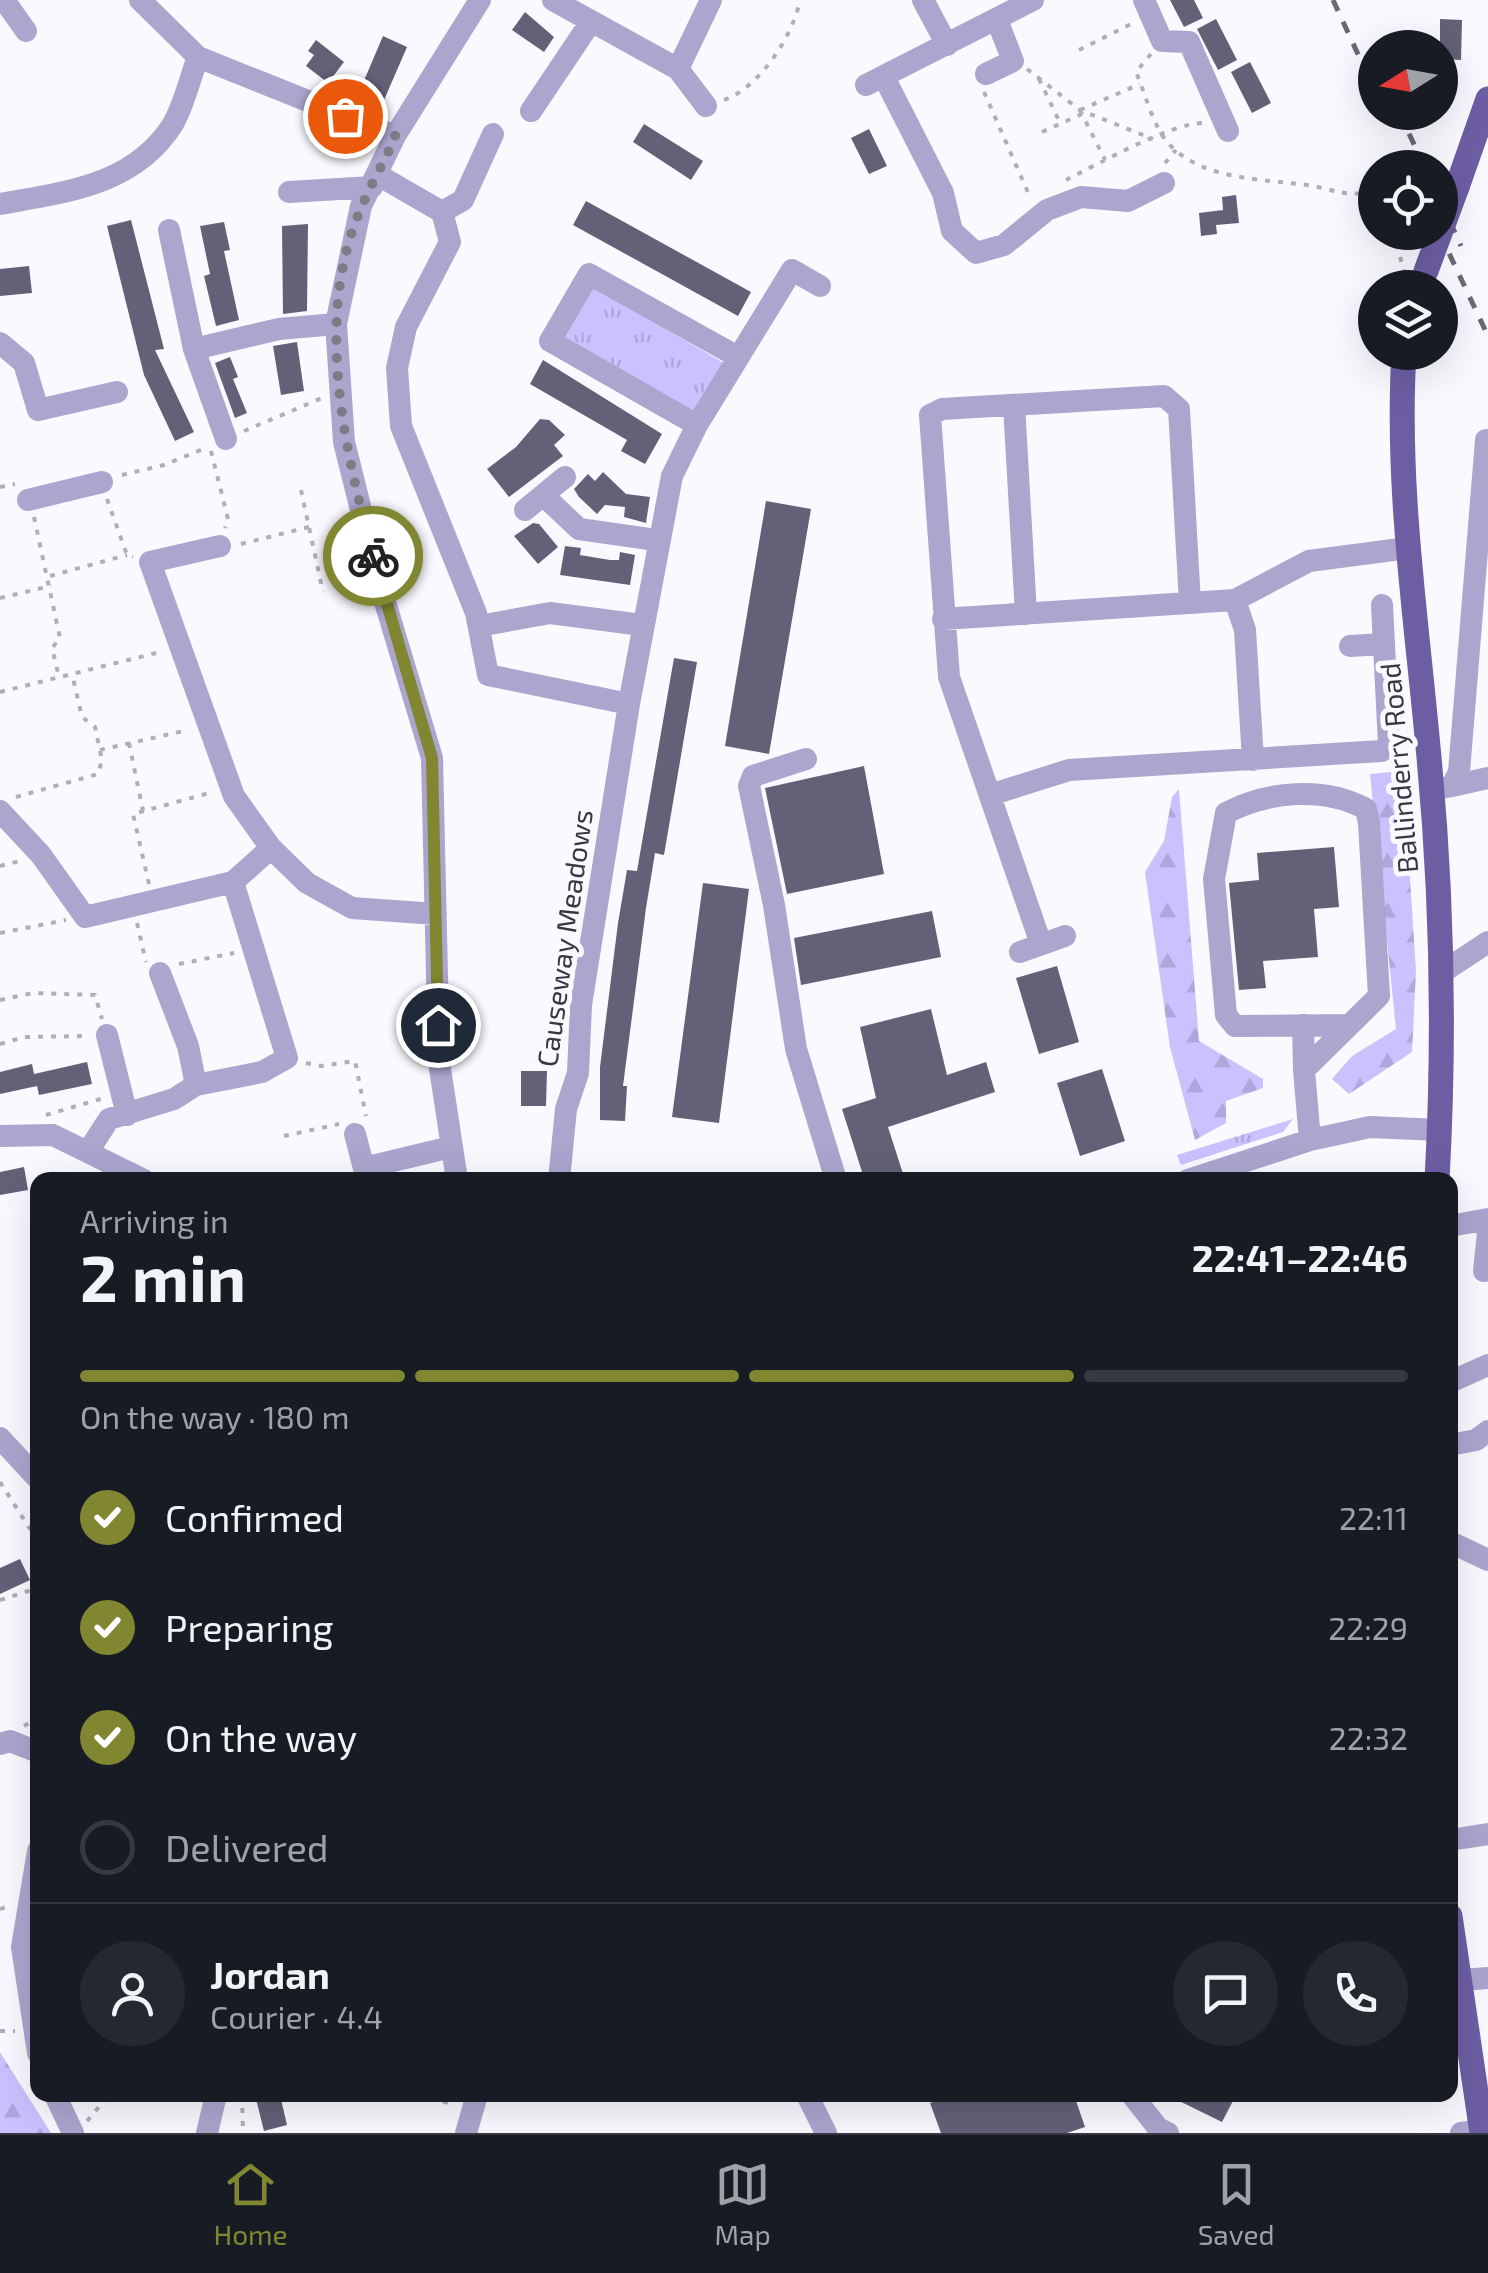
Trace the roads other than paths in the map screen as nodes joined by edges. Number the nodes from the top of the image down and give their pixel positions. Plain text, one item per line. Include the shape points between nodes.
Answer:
1 (4, 0) edge
2 (140, 0) edge
3 (480, 0) edge
4 (553, 0) edge
5 (710, 0) edge
6 (924, 0) edge
7 (1033, 0) edge
8 (1148, 7) edge
9 (997, 20) junction
10 (590, 24) junction
11 (26, 31) dead end
12 (946, 46) junction
13 (198, 57) junction
14 (678, 69) junction
15 (986, 74) road end
16 (1488, 98) edge
17 (706, 106) road end
18 (531, 111) dead end
19 (1218, 123) road end
20 (493, 134) dead end
21 (396, 136) junction
22 (375, 181) junction
23 (1164, 183) dead end
24 (289, 192) dead end
25 (0, 204) edge
26 (442, 212) junction
27 (169, 230) dead end
28 (1427, 270) edge
29 (820, 286) dead end
30 (336, 324) junction
31 (0, 344) edge
32 (194, 349) junction
33 (738, 357) junction
34 (1404, 370) edge
35 (117, 392) dead end
36 (1014, 405) junction
37 (697, 425) junction
38 (1486, 440) edge
39 (218, 442) road end
40 (565, 477) dead end
41 (102, 482) road end
42 (544, 496) junction
43 (28, 500) road end
44 (525, 510) dead end
45 (656, 540) junction
46 (220, 546) road end
47 (1408, 548) junction
48 (1235, 600) junction
49 (1190, 603) junction
50 (1382, 605) dead end
51 (1026, 614) junction
52 (943, 620) junction
53 (642, 625) junction
54 (479, 626) junction
55 (1384, 644) junction
56 (1350, 646) dead end
57 (628, 704) junction
58 (806, 759) dead end
59 (1253, 760) junction
60 (1488, 778) edge
61 (1442, 788) junction
62 (990, 795) junction
63 (6, 805) edge
64 (271, 848) junction
65 (233, 882) junction
66 (436, 914) junction
67 (1065, 936) dead end
68 (1488, 942) edge
69 (160, 972) road end
70 (1441, 973) junction
71 (1349, 1024) junction
72 (1304, 1026) junction
73 (107, 1036) road end
74 (1304, 1070) junction
75 (196, 1085) junction
76 (124, 1104) junction
77 (1440, 1130) junction
78 (3, 1134) edge
79 (355, 1134) dead end
80 (1310, 1140) junction
81 (452, 1148) junction
82 (89, 1150) junction
83 (129, 1172) edge
84 (365, 1172) edge
85 (373, 1172) edge
86 (456, 1172) edge
87 (560, 1172) edge
88 (834, 1172) edge
89 (1212, 1172) edge
90 (1437, 1172) edge
91 (1488, 1219) edge
92 (1458, 1225) edge
93 (1488, 1233) edge
94 (1484, 1270) dead end
95 (1488, 1365) edge
96 (1458, 1378) edge
97 (1488, 1431) edge
98 (0, 1438) edge
99 (1458, 1443) edge
100 (30, 1470) edge
101 (1458, 1546) edge
102 (1488, 1560) edge
103 (0, 1744) edge
104 (30, 1749) edge
105 (1488, 1834) edge
106 (1458, 1839) edge
107 (30, 1900) edge
108 (1458, 1967) edge
109 (1488, 1978) edge
110 (1460, 1980) junction
111 (30, 2000) edge
112 (60, 2102) edge
113 (214, 2102) edge
114 (475, 2102) edge
115 (810, 2102) edge
116 (1137, 2102) edge
117 (78, 2129) edge
118 (821, 2131) edge
119 (1160, 2131) edge
120 (1475, 2132) edge
121 (207, 2133) edge
122 (466, 2133) edge

1 - 11 street
2 - 13 street
3 - 21 street
4 - 10 street
5 - 14 street
6 - 12 street
7 - 9 street
8 - 19 street via 1162,41 1189,42
9 - 12 street
9 - 15 street via 1014,61
10 - 14 street
10 - 18 street
12 - 23 street via 875,81 943,193 952,232 976,253 1004,246 1046,210 1081,196 1128,201
13 - 21 street
13 - 25 street via 173,124 139,162 95,187
14 - 17 street
16 - 28 main road, bridge
20 - 26 street via 463,200
21 - 22 street
22 - 24 street
22 - 26 street
22 - 30 street via 348,250
26 - 54 street via 450,242 406,327 397,368 401,426
27 - 32 street
29 - 33 street, Causeway Meadows via 792,270
30 - 32 street
30 - 66 street via 344,442 432,758
31 - 35 street via 24,363 38,410
32 - 39 street
33 - 37 street, Causeway Meadows
33 - 37 street via 589,274 550,342
34 - 47 main road, Ballinderry Road
36 - 49 street via 1173,399
36 - 51 street
36 - 52 street via 930,415
37 - 45 street, Causeway Meadows via 672,476
38 - 61 street via 1458,772
40 - 42 street
41 - 43 street
42 - 44 street
42 - 45 street via 579,529
45 - 53 street, Causeway Meadows
46 - 64 street via 150,562 231,787
47 - 48 street via 1309,561
47 - 61 main road, Ballinderry Road
48 - 49 street
48 - 59 street via 1245,630
49 - 51 street
50 - 55 street
51 - 52 street
52 - 62 street via 949,677
53 - 54 street via 550,613
53 - 57 street, Causeway Meadows
54 - 57 street via 488,675
55 - 56 street
55 - 59 street via 1389,745
57 - 87 street, Causeway Meadows
58 - 88 street via 753,776 749,786 796,1049
59 - 62 street via 1069,770
60 - 61 street
61 - 70 main road, Ballinderry Road
62 - 67 street via 1030,948
63 - 65 street via 82,911
64 - 65 street
64 - 66 street via 307,882 352,908
65 - 75 street via 287,1058 262,1072
66 - 81 street via 439,1062
68 - 70 street
69 - 75 street
70 - 77 main road, Ballinderry Road
71 - 72 street
71 - 72 street via 1379,996 1366,809 1341,796 1251,800 1226,813 1214,879 1226,1014 1234,1026
71 - 74 street
72 - 74 street
73 - 76 street
74 - 80 street
75 - 76 street via 174,1098
76 - 82 street
77 - 80 street via 1370,1127
77 - 90 main road, Ballinderry Road
78 - 82 street via 52,1136
79 - 84 street
80 - 89 street
81 - 85 street
81 - 86 street
82 - 83 street
91 - 92 street
93 - 94 street
95 - 96 street
97 - 99 street
98 - 100 street
101 - 102 street
103 - 104 street
105 - 106 street
107 - 111 street via 22,1948
108 - 110 main road
109 - 110 street
110 - 120 main road
112 - 117 street
113 - 121 street
114 - 122 street
115 - 118 street
116 - 119 street

